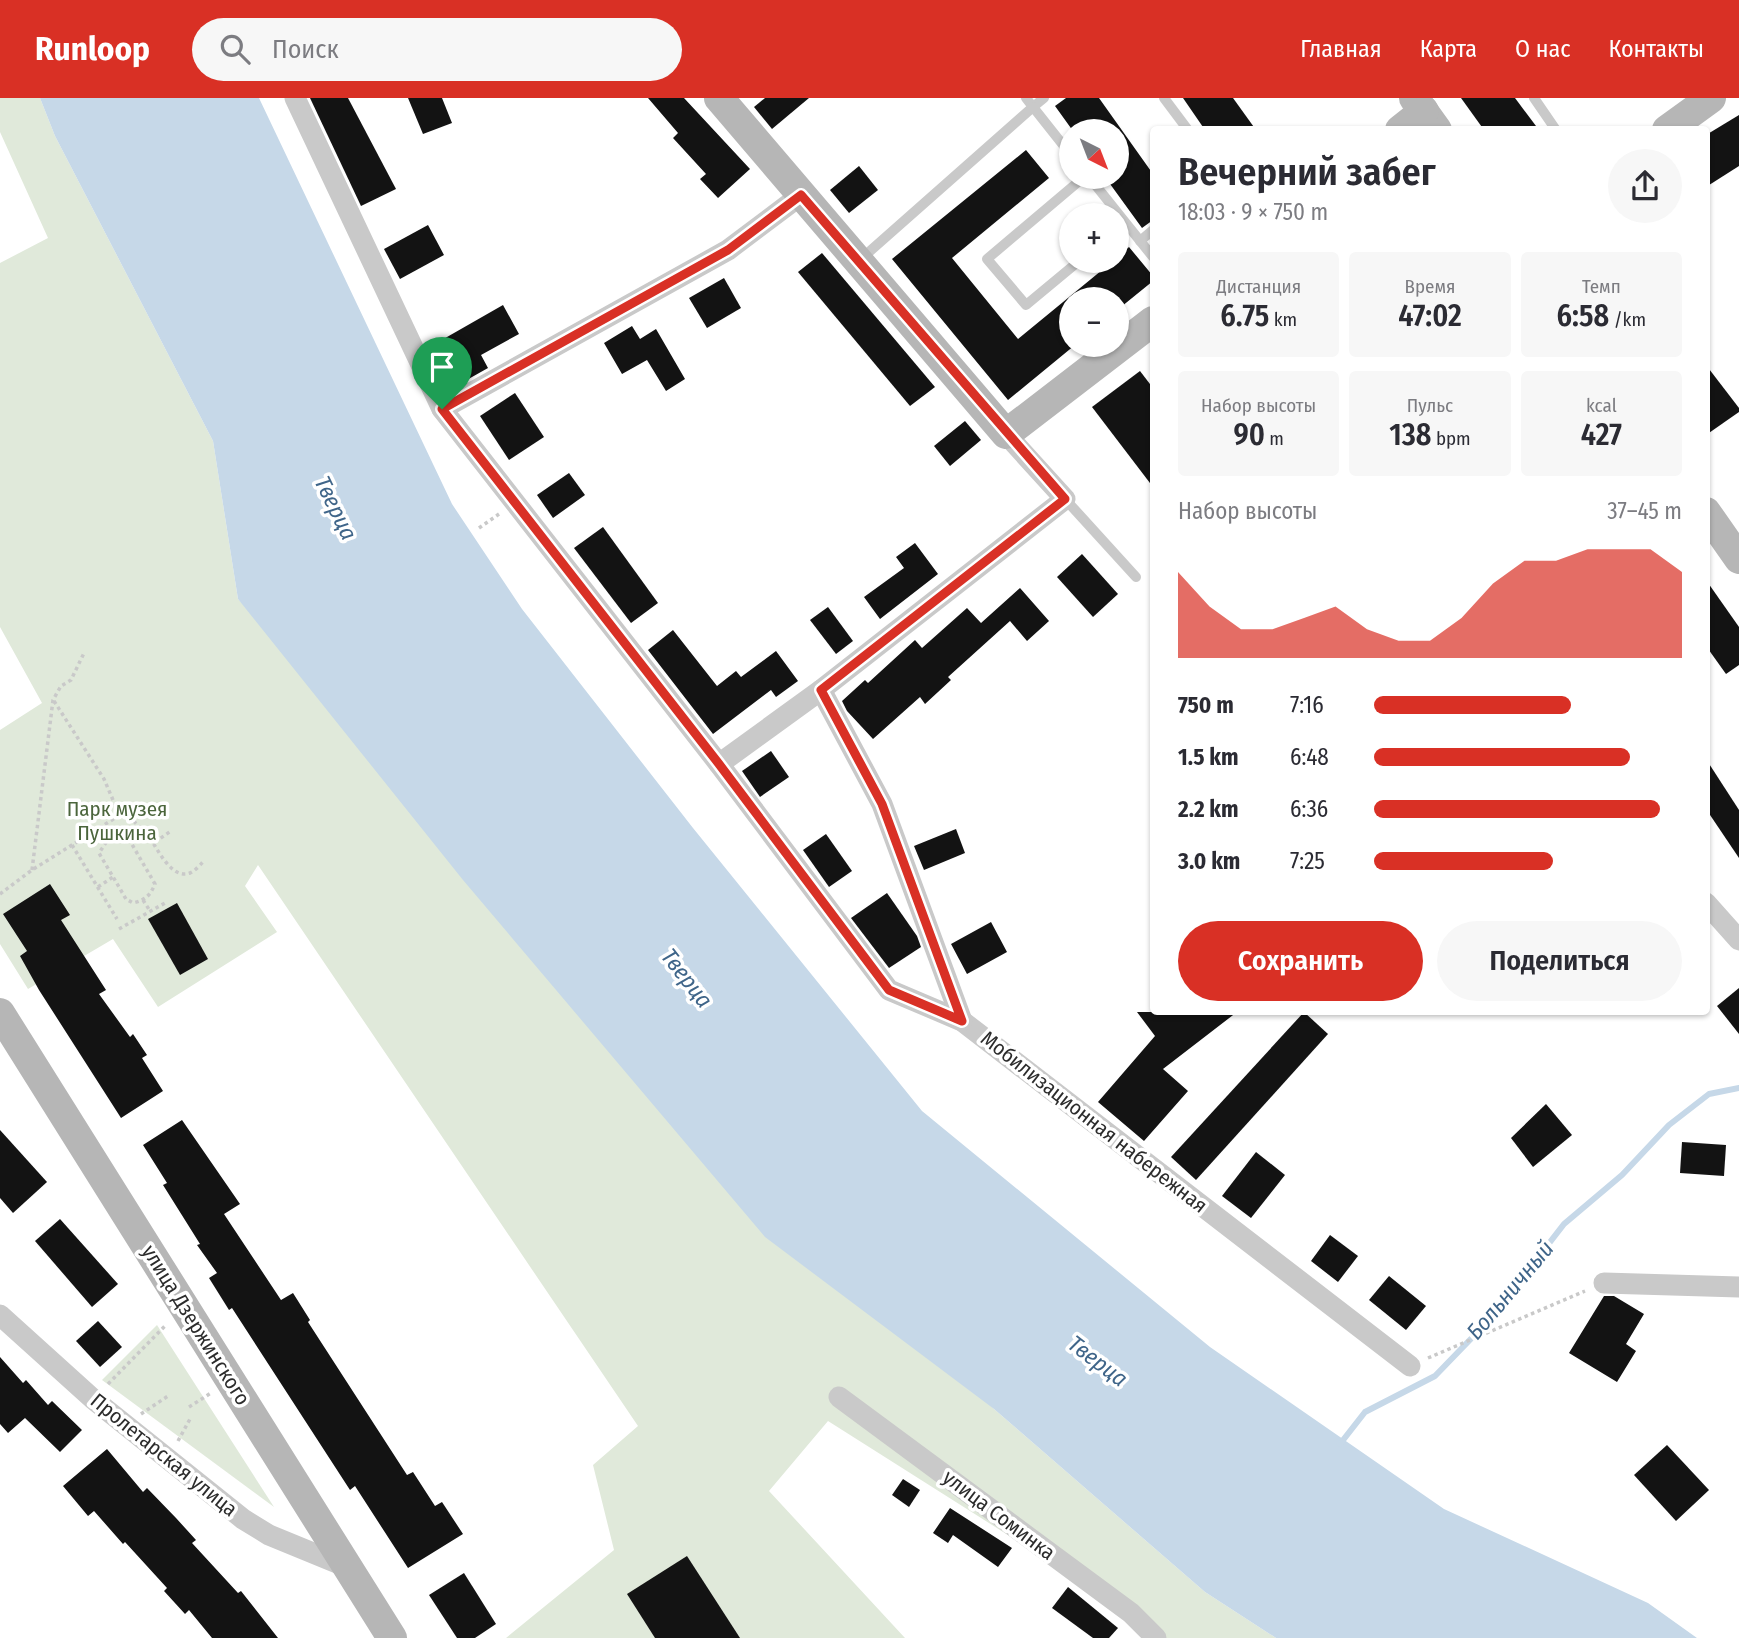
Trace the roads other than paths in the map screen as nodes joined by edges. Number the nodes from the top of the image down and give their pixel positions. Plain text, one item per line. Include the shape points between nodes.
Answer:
1 (295, 98) edge
2 (719, 98) edge
3 (1044, 98) edge
4 (1164, 98) edge
5 (1534, 98) edge
6 (1711, 98) edge
7 (1029, 103) edge
8 (1425, 113) edge
9 (1185, 126) edge
10 (1406, 126) edge
11 (1553, 126) edge
12 (1672, 126) edge
13 (1059, 140) edge
14 (1072, 189) edge
15 (801, 195) junction
16 (1129, 231) edge
17 (1150, 232) edge
18 (1140, 240) junction
19 (1150, 253) edge
20 (859, 261) junction
21 (1065, 273) edge
22 (1150, 323) edge
23 (442, 409) junction
24 (1006, 434) junction
25 (1065, 499) junction
26 (1710, 518) edge
27 (1739, 559) edge
28 (1136, 577) dead end
29 (821, 690) junction
30 (719, 764) junction
31 (1710, 908) edge
32 (1739, 940) edge
33 (0, 1013) edge
34 (962, 1021) junction
35 (1604, 1283) road end
36 (1739, 1287) edge
37 (0, 1315) edge
38 (1410, 1366) road end
39 (839, 1397) dead end
40 (348, 1567) junction
41 (392, 1638) edge
42 (1156, 1638) edge

1 - 23 street, Мобилизационная набережная
2 - 15 street
3 - 7 lane
4 - 9 lane
5 - 11 lane
6 - 12 street
7 - 13 lane
7 - 20 lane
8 - 10 street
14 - 21 lane via 987,259 1026,305
15 - 20 street
15 - 23 street via 728,250
16 - 18 lane
17 - 18 lane
18 - 19 lane
20 - 24 street
22 - 24 street
23 - 30 street, Мобилизационная набережная
24 - 25 street
25 - 28 lane
25 - 29 street
26 - 27 street
29 - 30 street
29 - 34 street via 882,804
30 - 34 street, Мобилизационная набережная via 889,990
31 - 32 street
33 - 40 street, улица Дзержинского
34 - 38 street, Мобилизационная набережная
35 - 36 street
37 - 40 street, Пролетарская улица via 93,1399 243,1519 269,1535
39 - 42 street, улица Соминка via 1131,1614
40 - 41 street, улица Дзержинского

